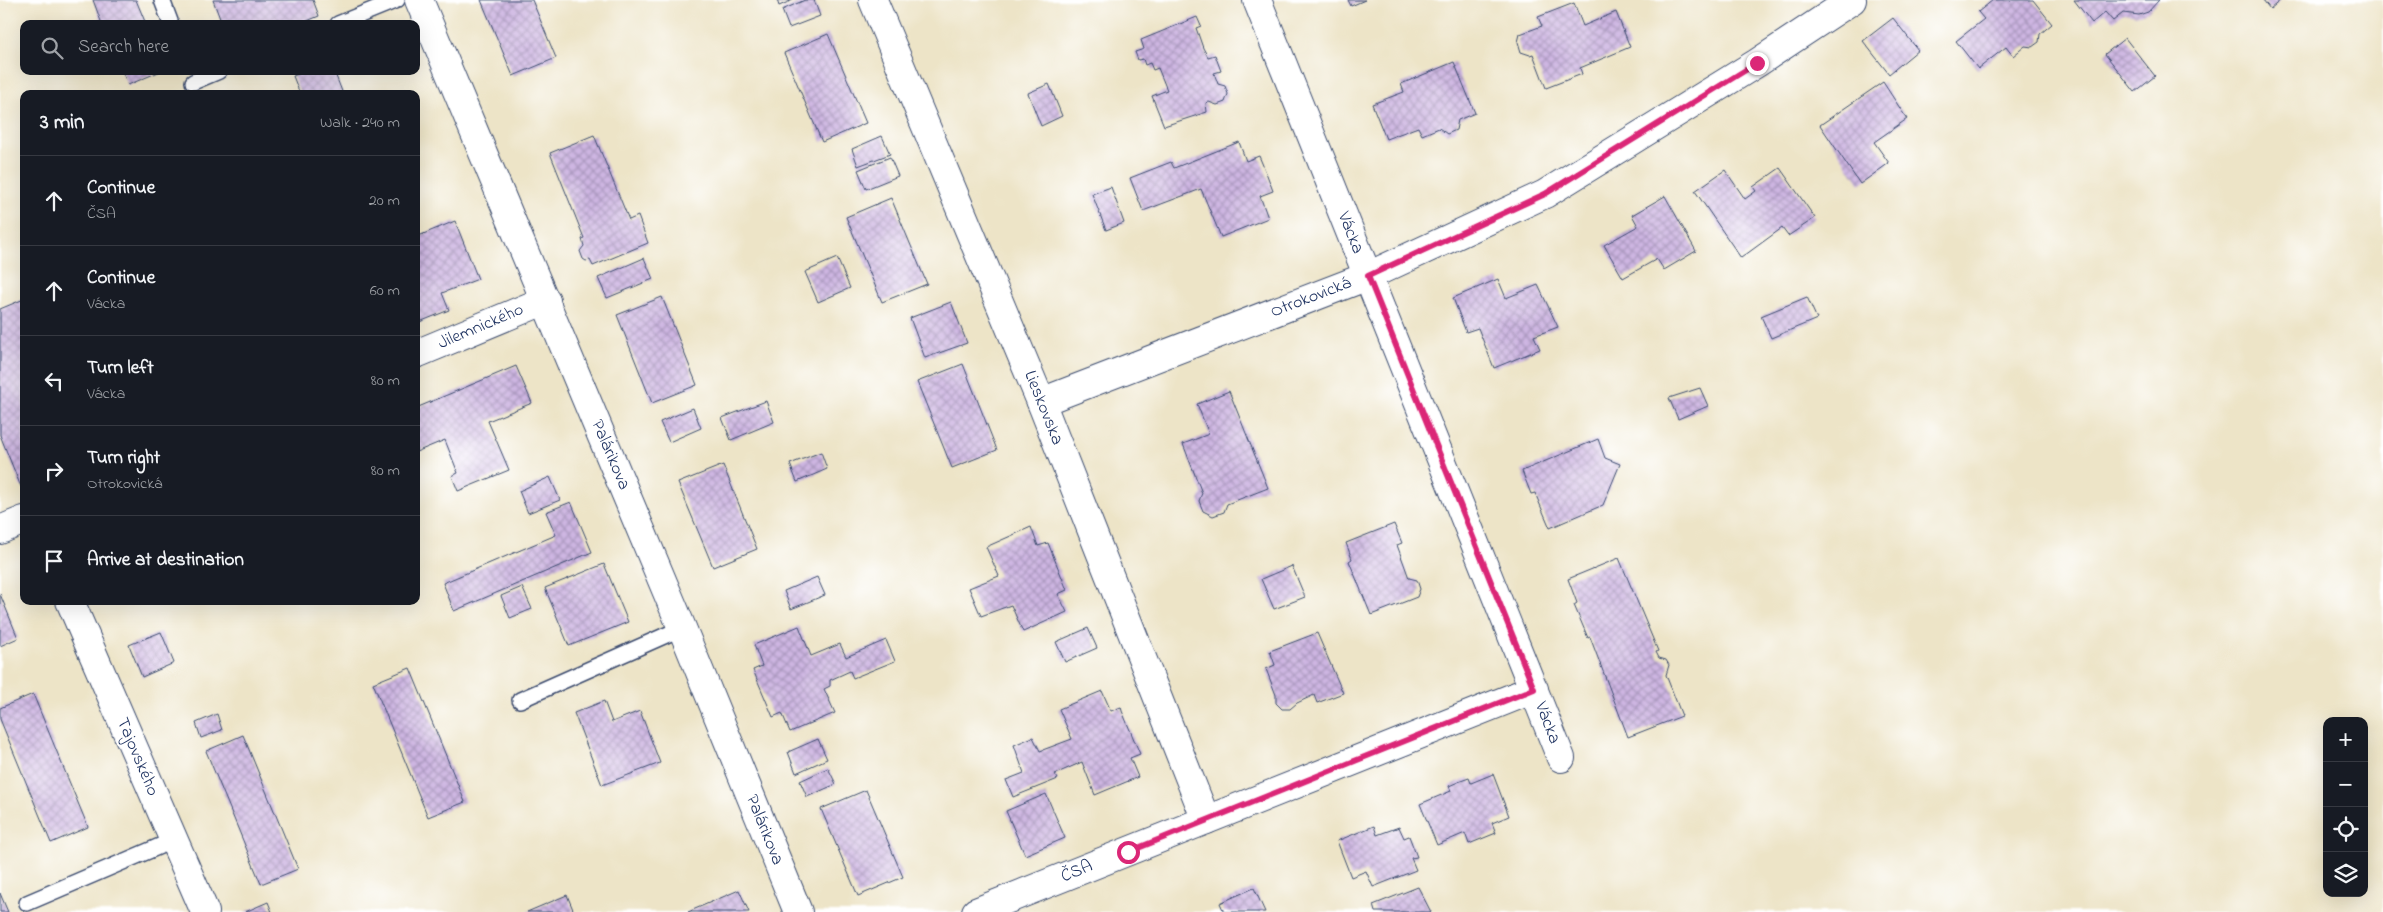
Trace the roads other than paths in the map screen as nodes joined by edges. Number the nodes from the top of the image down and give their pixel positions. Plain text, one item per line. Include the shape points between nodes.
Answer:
1 (162, 0) edge
2 (398, 0) edge
3 (419, 0) edge
4 (873, 0) edge
5 (1257, 0) edge
6 (1852, 0) edge
7 (170, 20) edge
8 (348, 20) edge
9 (210, 75) edge
10 (193, 82) edge
11 (1368, 276) junction
12 (546, 300) junction
13 (420, 352) edge
14 (1041, 402) junction
15 (20, 522) edge
16 (0, 530) edge
17 (72, 605) edge
18 (682, 628) junction
19 (1534, 689) junction
20 (520, 700) dead end
21 (1561, 758) dead end
22 (1206, 820) junction
23 (174, 840) junction
24 (27, 903) dead end
25 (204, 912) edge
26 (798, 912) edge
27 (976, 912) edge

1 - 7 lane
2 - 8 lane
3 - 12 street, Palárikova
4 - 14 street, Lieskovska
5 - 11 street, Vácka
6 - 11 street, Otrokovická via 1757,63 1545,194
9 - 10 lane
11 - 14 street, Otrokovická
11 - 19 street, Vácka
12 - 13 street, Jilemnického
12 - 18 street, Palárikova
14 - 22 street, Lieskovska
15 - 16 street
17 - 23 street, Tajovského
18 - 20 lane
18 - 26 street, Palárikova
19 - 21 street, Vácka
19 - 22 street, Vácka
22 - 27 street, ČSA
23 - 24 lane
23 - 25 street, Tajovského

